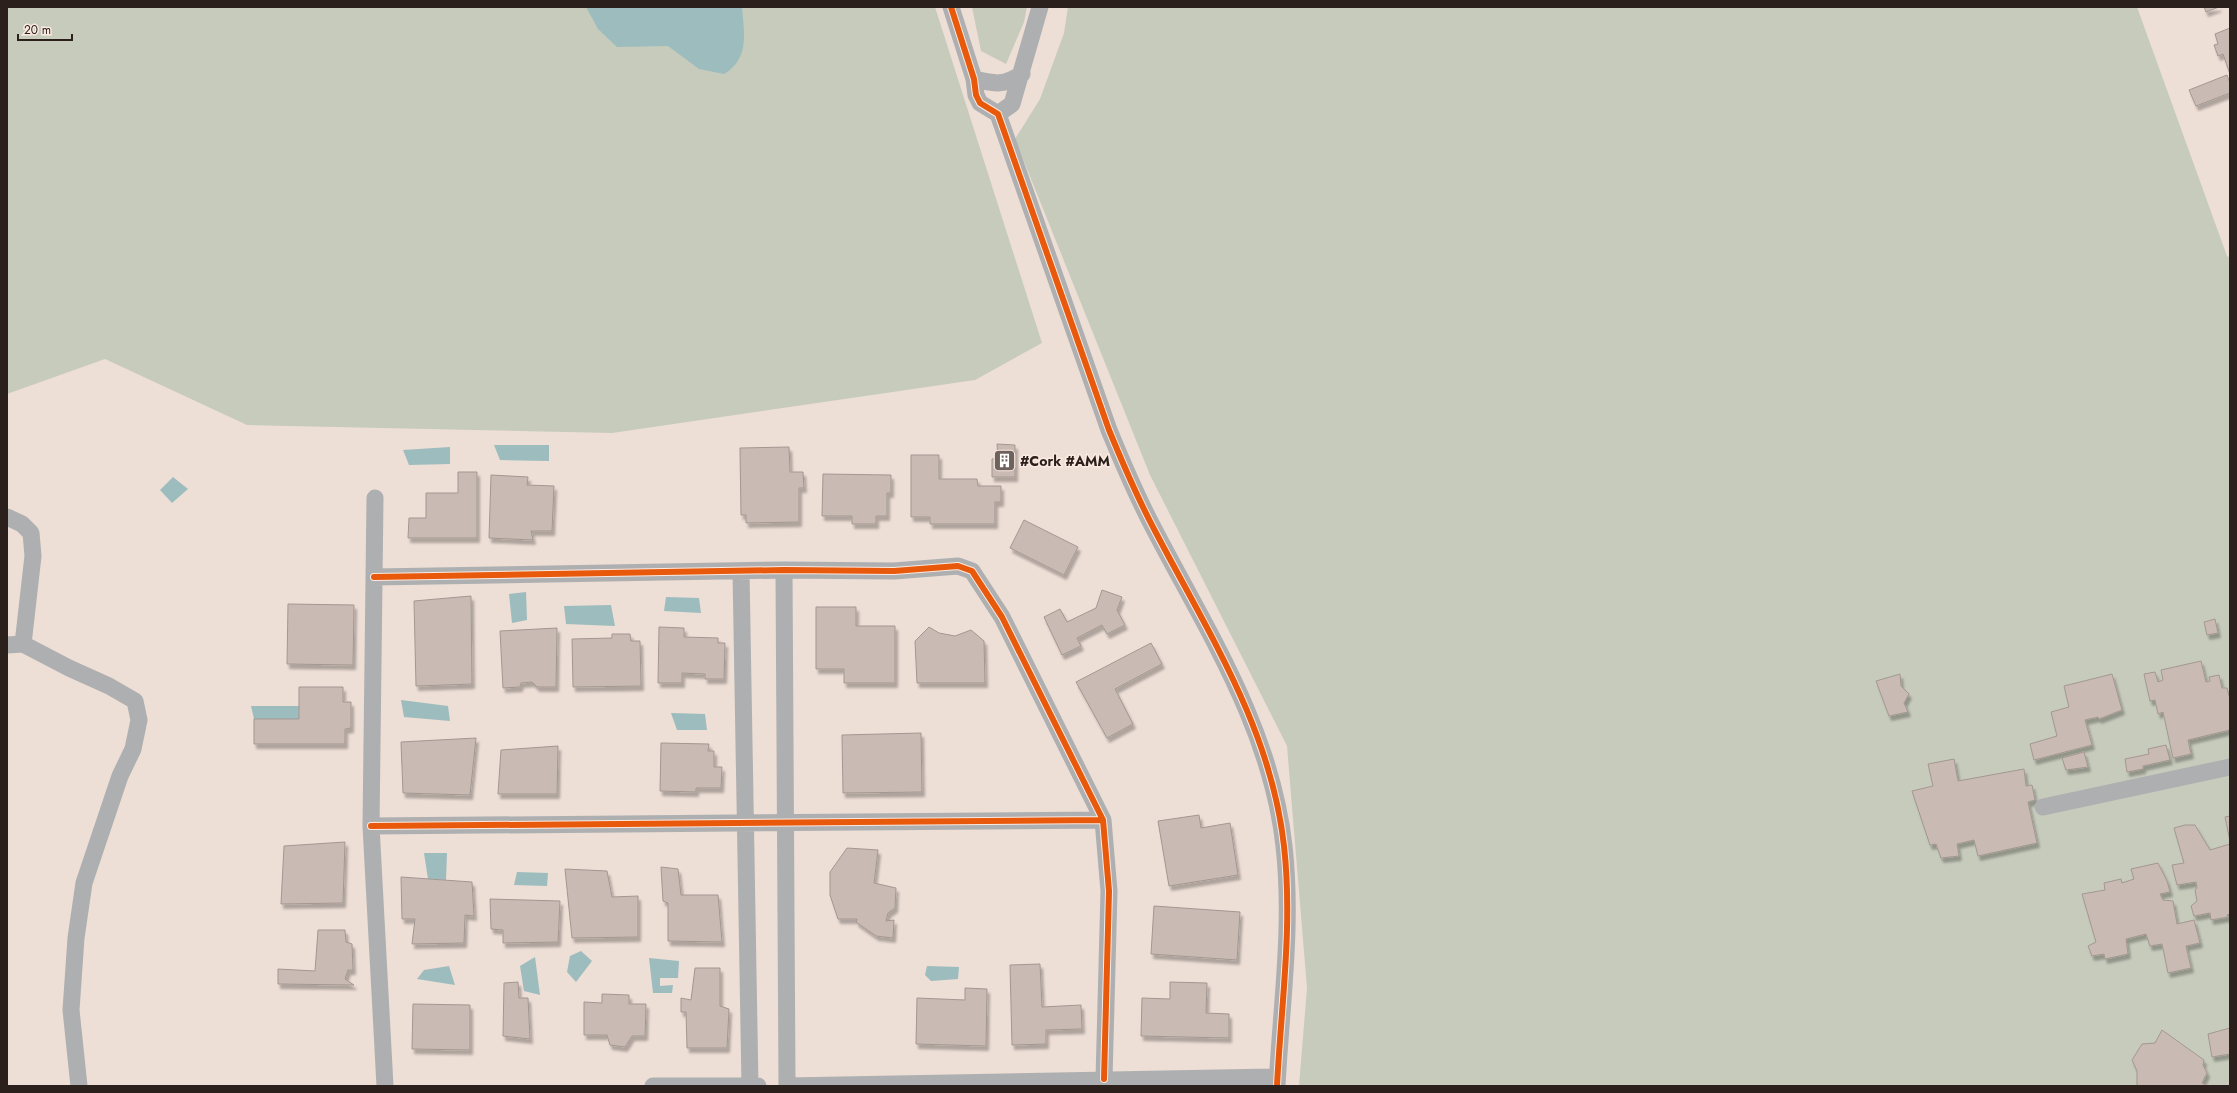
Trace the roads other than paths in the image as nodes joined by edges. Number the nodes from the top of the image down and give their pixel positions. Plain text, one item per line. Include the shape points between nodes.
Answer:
1 (951, 7) edge
2 (1040, 7) edge
3 (1022, 74) junction
4 (974, 79) junction
5 (998, 114) junction
6 (375, 498) dead end
7 (7, 517) edge
8 (784, 570) junction
9 (740, 571) junction
10 (374, 577) junction
11 (15, 644) edge
12 (2230, 767) edge
13 (2043, 807) dead end
14 (1103, 820) junction
15 (744, 823) junction
16 (785, 824) junction
17 (371, 826) junction
18 (1104, 1079) junction
19 (1277, 1081) edge
20 (79, 1086) edge
21 (385, 1086) edge
22 (653, 1086) edge
23 (752, 1086) edge
24 (787, 1086) edge

1 - 4 street
2 - 3 street
3 - 4 street via 1009,83 997,84
3 - 5 street via 1012,104
4 - 5 street via 980,103
5 - 19 street via 1109,430 1130,481 1242,694 1273,787 1284,845 1288,894 1286,968
6 - 10 street
7 - 11 street via 22,524 31,533 33,556
8 - 9 street
8 - 14 street via 894,571 958,566 972,571 1002,617
8 - 16 street
9 - 10 street
9 - 15 street
10 - 17 street
11 - 20 street via 109,686 135,701 139,720 133,749 120,776 84,883 76,938 71,1010
12 - 13 street
14 - 16 street
14 - 18 street via 1109,892
15 - 16 street
15 - 17 street
15 - 23 street
16 - 24 street
17 - 21 street
18 - 19 street
18 - 24 street
22 - 23 street

